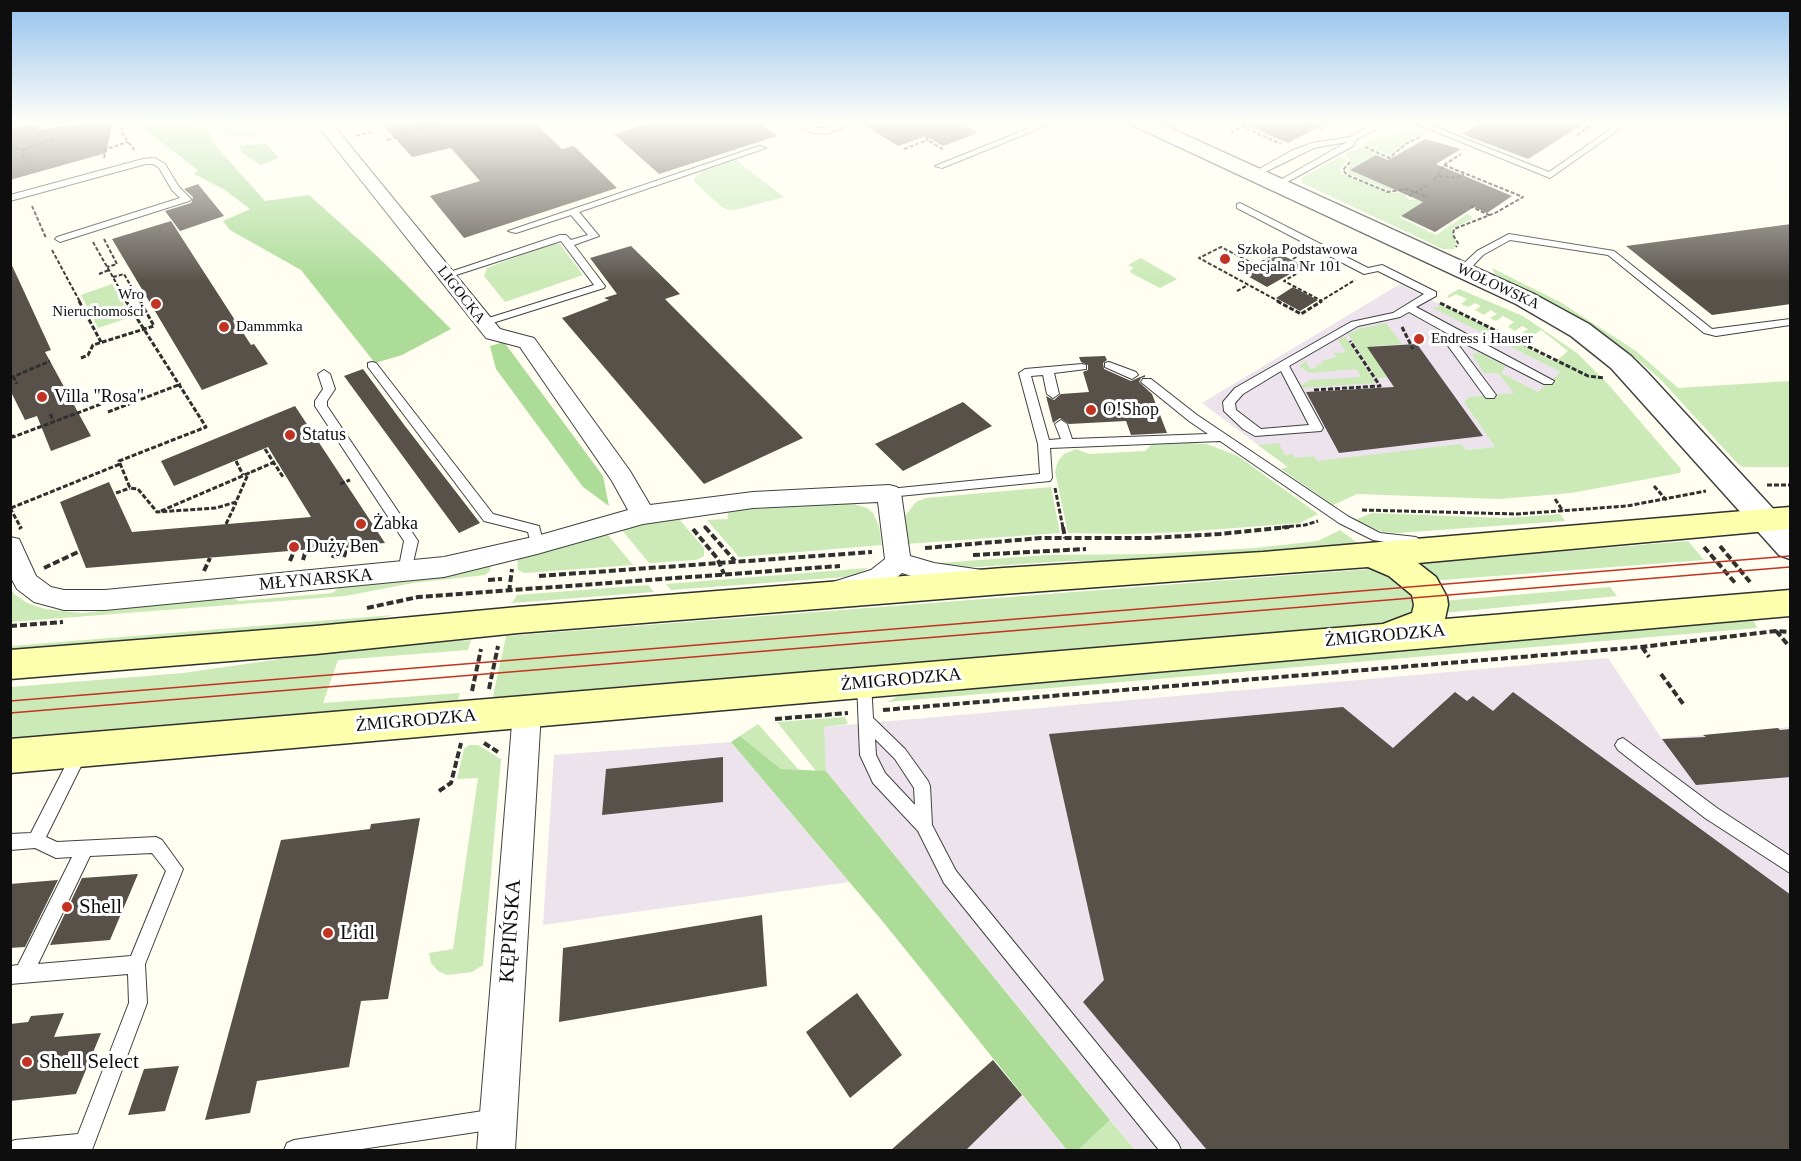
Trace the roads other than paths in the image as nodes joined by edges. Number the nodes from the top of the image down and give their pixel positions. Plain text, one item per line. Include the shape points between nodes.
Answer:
1 (90, 175) edge
2 (167, 175) edge
3 (365, 175) edge
4 (680, 175) edge
5 (1257, 175) edge
6 (1269, 175) edge
7 (1274, 175) edge
8 (1265, 179) junction
9 (10, 198) edge
10 (1240, 207) dead end
11 (573, 211) junction
12 (513, 231) dead end
13 (60, 239) dead end
14 (569, 244) junction
15 (1460, 261) junction
16 (446, 276) junction
17 (1410, 308) junction
18 (1791, 322) edge
19 (483, 323) junction
20 (1459, 336) junction
21 (372, 365) dead end
22 (1108, 365) dead end
23 (1282, 365) junction
24 (1082, 367) dead end
25 (1048, 372) junction
26 (324, 374) dead end
27 (1132, 375) dead end
28 (1548, 381) dead end
29 (1147, 382) dead end
30 (1053, 394) dead end
31 (1490, 394) dead end
32 (1061, 424) dead end
33 (1222, 437) junction
34 (1068, 443) junction
35 (1044, 444) junction
36 (889, 493) junction
37 (644, 515) junction
38 (1778, 519) edge
39 (537, 545) junction
40 (10, 546) edge
41 (1451, 547) junction
42 (1791, 547) edge
43 (899, 554) junction
44 (1372, 555) junction
45 (405, 572) junction
46 (1003, 581) junction
47 (826, 595) junction
48 (1772, 611) edge
49 (1389, 636) junction
50 (27, 664) edge
51 (10, 673) edge
52 (866, 706) junction
53 (527, 712) junction
54 (1623, 745) dead end
55 (81, 750) junction
56 (10, 756) edge
57 (924, 826) junction
58 (36, 840) junction
59 (11, 842) edge
60 (85, 849) junction
61 (1791, 865) edge
62 (136, 964) junction
63 (17, 974) edge
64 (497, 1135) edge
65 (83, 1147) edge
66 (15, 1150) edge
67 (294, 1150) edge
68 (1171, 1150) edge

1 - 9 lane
2 - 13 lane via 186,199
3 - 16 street, LIGOCKA
4 - 11 lane
5 - 8 street, WOŁOWSKA
6 - 8 lane
7 - 8 lane
8 - 15 street, WOŁOWSKA
10 - 17 lane via 1368,272 1378,267 1432,294
11 - 12 lane
11 - 14 lane via 594,236
14 - 16 lane via 563,237
14 - 19 lane via 600,286
15 - 18 lane via 1509,237 1611,253 1708,331
15 - 38 street, WOŁOWSKA via 1557,315 1621,362
16 - 19 street, LIGOCKA
17 - 20 lane
17 - 23 lane via 1356,324
19 - 37 street, LIGOCKA via 493,334 527,342 622,477
20 - 28 lane
20 - 31 lane via 1451,343
21 - 39 lane via 489,518 534,529
22 - 27 lane
23 - 23 lane via 1297,391 1317,428 1260,433 1230,411 1230,402 1239,391
24 - 25 lane
25 - 30 lane
25 - 35 lane via 1025,373
26 - 45 lane via 329,389 321,406 411,541
29 - 33 lane
32 - 34 lane
33 - 34 lane
33 - 41 lane via 1331,512 1378,537
34 - 35 lane
35 - 36 lane via 1046,478
36 - 37 street, MŁYNARSKA via 753,500
36 - 43 street
37 - 39 street, MŁYNARSKA
38 - 41 main road via 1689,516
38 - 42 street, WOŁOWSKA
39 - 45 street, MŁYNARSKA
40 - 45 street, MŁYNARSKA via 33,589 52,598 84,601
41 - 44 main road
43 - 46 street via 934,573
43 - 47 street via 879,577
44 - 46 main road
44 - 49 main road via 1401,567 1424,586 1430,597 1427,622
46 - 47 main road
47 - 50 main road
48 - 49 main road, ŻMIGRODZKA
49 - 52 main road, ŻMIGRODZKA
50 - 51 main road
52 - 53 main road, ŻMIGRODZKA
52 - 57 lane via 922,786
52 - 57 lane via 868,755 879,778
53 - 55 main road, ŻMIGRODZKA
53 - 64 street, KĘPIŃSKA
54 - 61 lane via 1712,813
55 - 56 main road, ŻMIGRODZKA
55 - 58 lane
57 - 68 lane via 951,877
58 - 59 lane
58 - 60 lane via 56,850
60 - 62 lane via 156,845 175,869
60 - 63 lane
62 - 63 lane
62 - 65 lane via 138,1004
64 - 67 lane
65 - 66 lane

